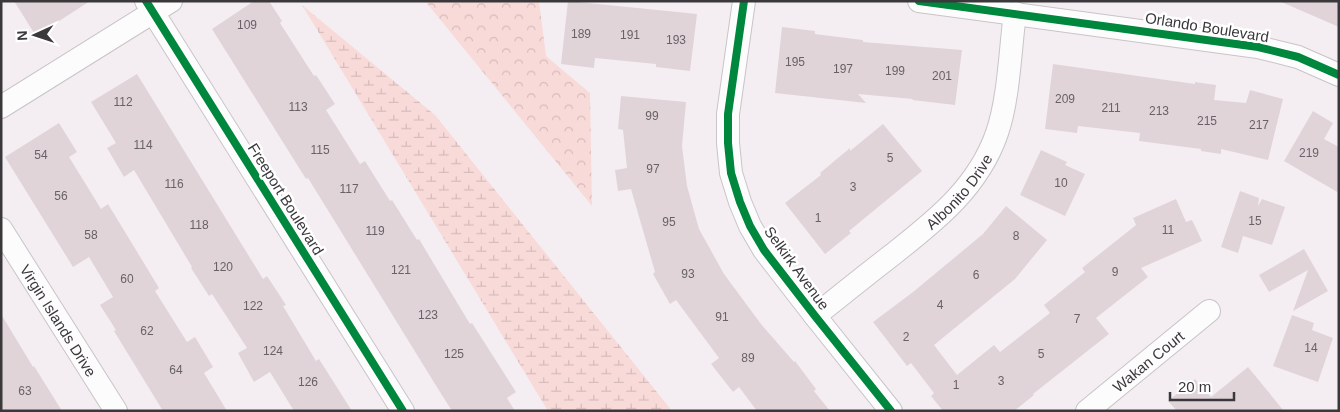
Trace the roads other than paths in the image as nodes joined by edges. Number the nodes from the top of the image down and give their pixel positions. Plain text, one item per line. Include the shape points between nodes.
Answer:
1 (744, 1) edge
2 (919, 1) edge
3 (157, 5) edge
4 (1015, 14) junction
5 (1339, 75) edge
6 (1, 107) edge
7 (1, 229) edge
8 (1209, 311) dead end
9 (815, 316) junction
10 (116, 411) edge
11 (403, 411) edge
12 (891, 411) edge
13 (1087, 411) edge

1 - 9 street, Selkirk Avenue via 728,114 732,172 750,226 764,250
2 - 4 street, Orlando Boulevard
3 - 6 street
3 - 11 street, Freeport Boulevard
4 - 5 street, Orlando Boulevard via 1258,47 1298,57
4 - 9 street, Albonito Drive via 1003,109 987,158 976,175 936,220
7 - 10 street, Virgin Islands Drive
8 - 13 street, Wakan Court
9 - 12 street, Selkirk Avenue

